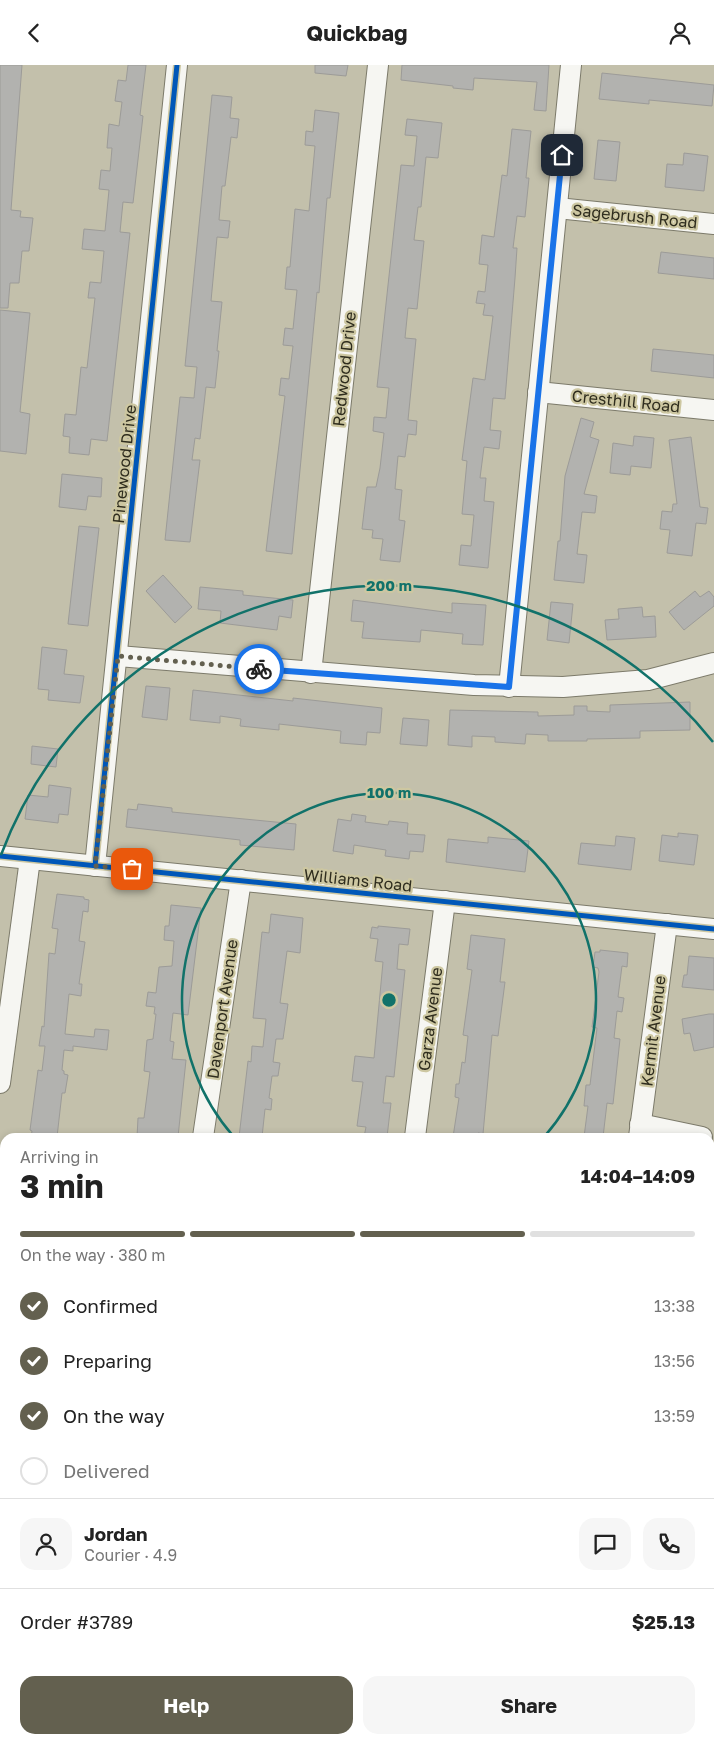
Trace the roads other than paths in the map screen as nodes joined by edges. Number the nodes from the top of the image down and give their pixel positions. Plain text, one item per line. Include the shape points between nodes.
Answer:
1 (177, 65) edge
2 (378, 65) edge
3 (571, 65) edge
4 (556, 208) junction
5 (714, 224) edge
6 (538, 392) junction
7 (714, 410) edge
8 (118, 656) junction
9 (714, 663) edge
10 (311, 673) junction
11 (509, 687) junction
12 (0, 856) edge
13 (30, 859) junction
14 (95, 866) junction
15 (241, 880) junction
16 (445, 901) junction
17 (667, 924) junction
18 (714, 929) edge
19 (0, 1083) edge
20 (640, 1131) edge
21 (204, 1133) edge
22 (415, 1133) edge
23 (661, 1133) edge

1 - 8 street, Pinewood Drive
2 - 10 street, Redwood Drive
3 - 4 street
4 - 5 street, Sagebrush Road
4 - 6 street
6 - 7 street, Cresthill Road
6 - 11 street
8 - 10 street
8 - 14 street, Pinewood Drive
9 - 11 street via 648,680 563,687
10 - 11 street
12 - 13 street, Williams Road
13 - 14 street, Williams Road
13 - 19 street
14 - 15 street, Williams Road
15 - 16 street, Williams Road
15 - 21 street, Davenport Avenue
16 - 17 street, Williams Road
16 - 22 street, Garza Avenue
17 - 18 street, Williams Road
17 - 20 street, Kermit Avenue
20 - 23 street

